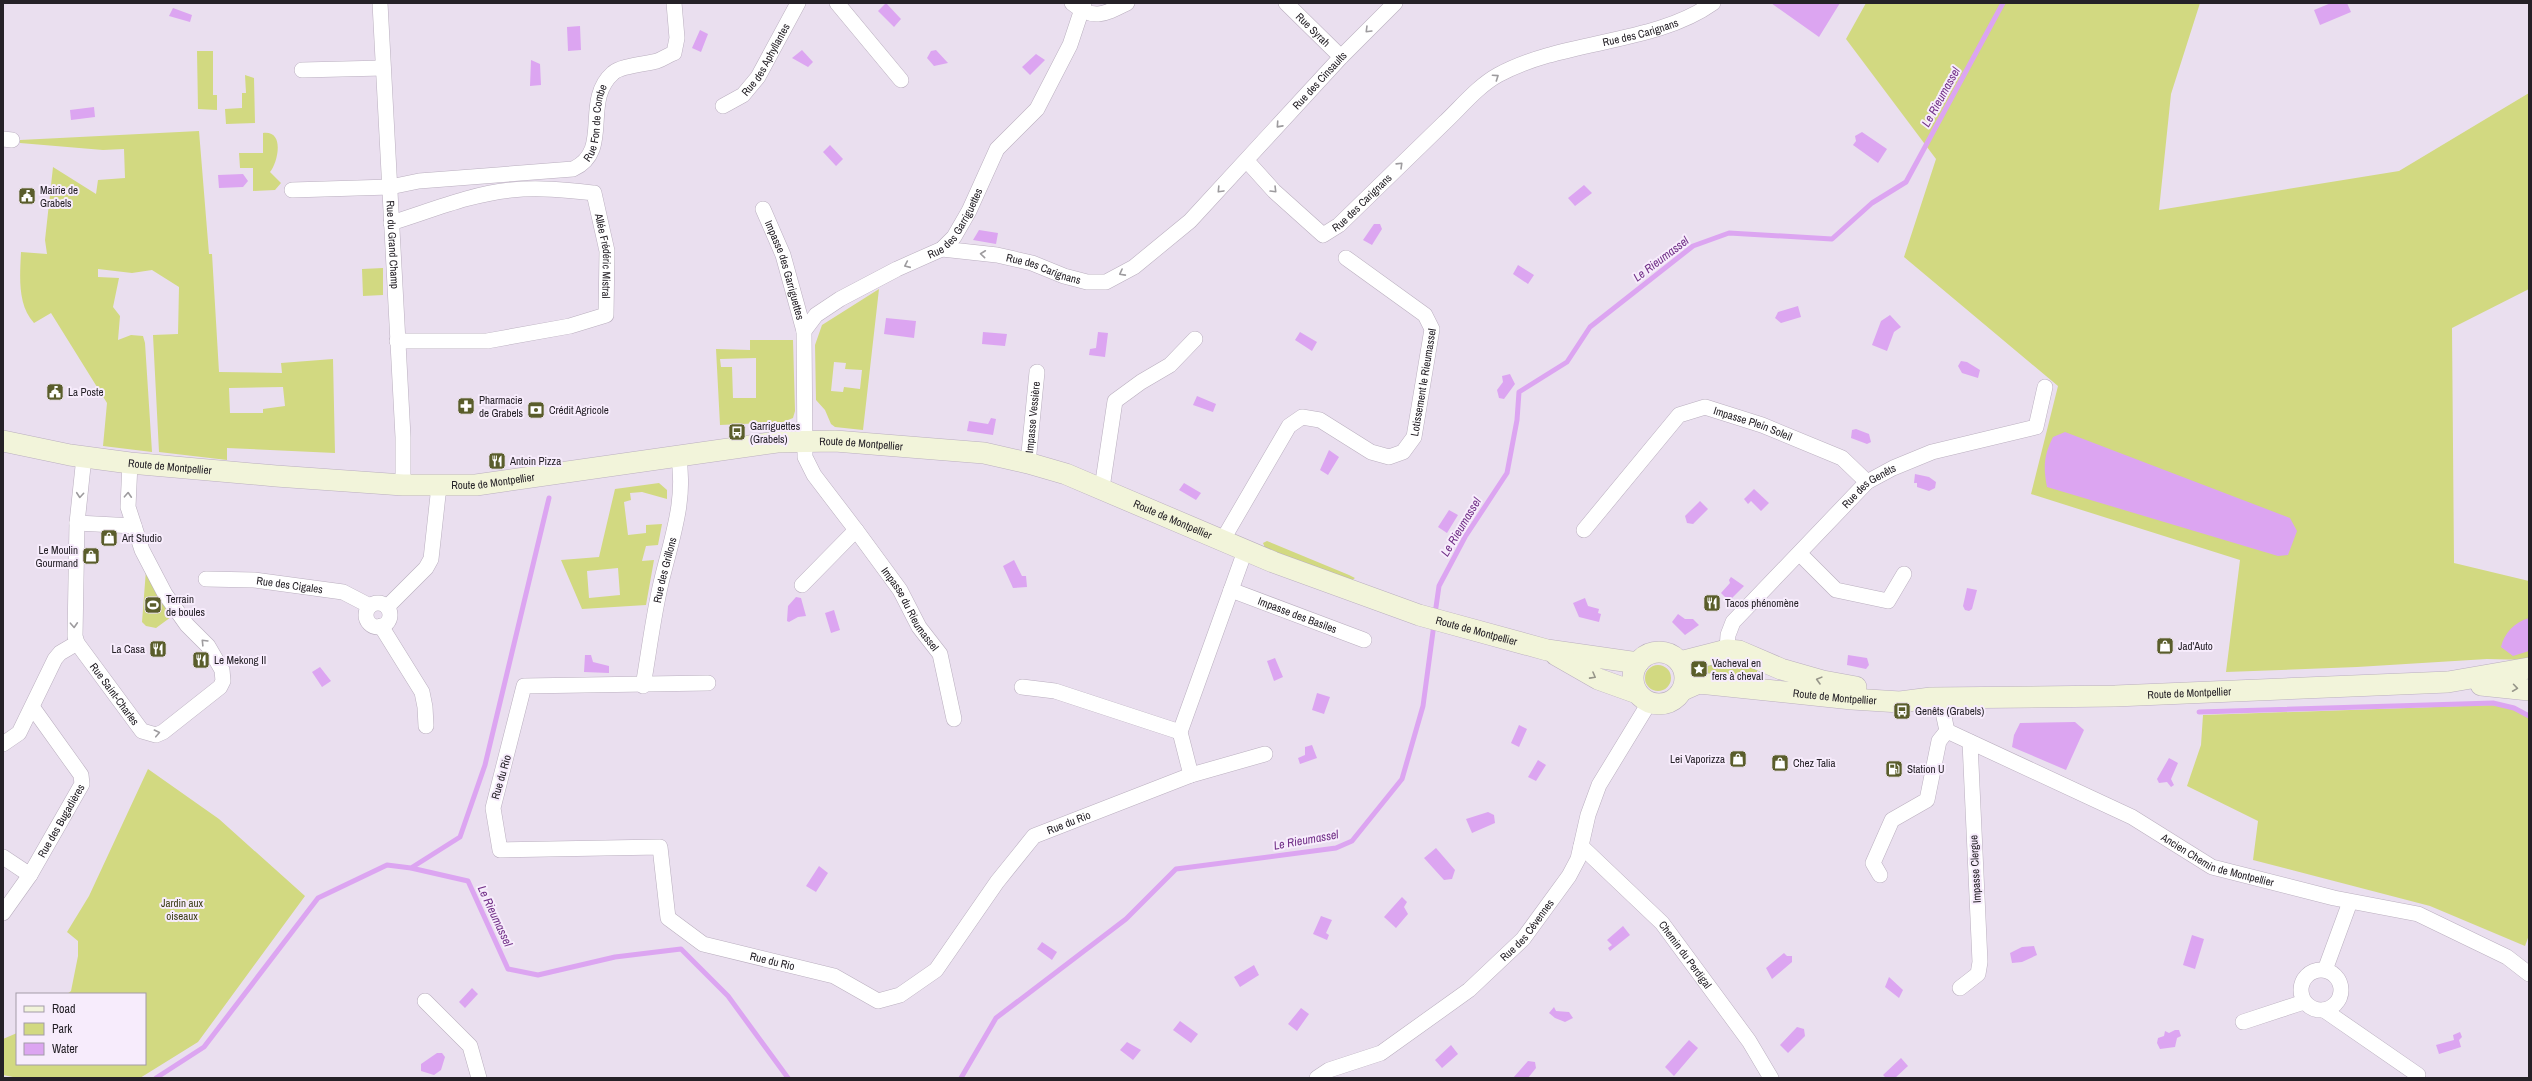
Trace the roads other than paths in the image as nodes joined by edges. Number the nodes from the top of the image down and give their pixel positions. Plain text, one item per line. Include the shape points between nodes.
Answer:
1 (380, 3) edge
2 (674, 3) edge
3 (798, 3) edge
4 (837, 3) edge
5 (1128, 3) edge
6 (1286, 3) edge
7 (1395, 3) edge
8 (1713, 3) edge
9 (1080, 6) edge
10 (1341, 57) junction
11 (383, 68) junction
12 (302, 70) dead end
13 (901, 80) dead end
14 (723, 106) dead end
15 (1247, 161) junction
16 (390, 187) junction
17 (292, 190) dead end
18 (763, 209) dead end
19 (391, 223) junction
20 (942, 249) junction
21 (1346, 258) dead end
22 (804, 331) junction
23 (1195, 339) dead end
24 (397, 341) junction
25 (1037, 372) dead end
26 (2045, 387) dead end
27 (805, 440) junction
28 (3, 441) edge
29 (678, 454) junction
30 (84, 457) junction
31 (130, 463) junction
32 (1028, 463) junction
33 (1867, 482) junction
34 (403, 485) junction
35 (439, 486) junction
36 (1102, 488) junction
37 (78, 523) junction
38 (134, 526) junction
39 (856, 530) junction
40 (1584, 530) dead end
41 (1222, 541) junction
42 (1245, 551) junction
43 (1800, 554) junction
44 (1904, 574) dead end
45 (206, 579) dead end
46 (802, 585) dead end
47 (1231, 590) junction
48 (370, 606) junction
49 (387, 607) junction
50 (381, 626) junction
51 (1364, 640) dead end
52 (77, 643) junction
53 (1547, 650) junction
54 (1727, 650) junction
55 (1680, 662) junction
56 (1638, 663) junction
57 (1771, 665) junction
58 (2529, 668) edge
59 (2448, 682) junction
60 (708, 683) dead end
61 (643, 686) junction
62 (1022, 687) dead end
63 (1762, 689) junction
64 (1683, 690) junction
65 (2529, 690) edge
66 (1643, 698) junction
67 (1936, 698) junction
68 (33, 708) junction
69 (954, 719) dead end
70 (426, 726) dead end
71 (1946, 731) junction
72 (1180, 732) junction
73 (1970, 742) junction
74 (3, 744) edge
75 (1265, 754) dead end
76 (1191, 776) junction
77 (1581, 846) junction
78 (3, 857) edge
79 (30, 875) junction
80 (1880, 875) dead end
81 (2350, 902) junction
82 (3, 913) edge
83 (2325, 970) junction
84 (2529, 974) edge
85 (1960, 988) dead end
86 (425, 1000) dead end
87 (2304, 1002) junction
88 (2324, 1010) junction
89 (2243, 1022) dead end
90 (2418, 1075) dead end
91 (479, 1078) edge
92 (1318, 1078) edge
93 (1771, 1078) edge

1 - 11 street, Rue du Grand Champ
2 - 16 street, Rue Fon de Combe via 674,53 658,61 614,72 601,86 593,152 585,163 573,169 419,180
3 - 14 street, Rue des Aphyllantes via 758,76 743,95
4 - 13 street
5 - 9 street, Rue des Garriguettes via 1102,15
6 - 10 street, Rue Syrah
7 -> 10 street, Rue des Cinsaults
15 -> 8 street, Rue des Carignans via 1274,191 1323,235 1339,225 1474,94 1498,75 1552,53 1664,27 1704,10
9 - 20 street, Rue des Garriguettes via 1070,45 1037,109 997,149 969,211 954,237
10 -> 15 street, Rue des Cinsaults
11 - 12 street
11 - 16 street, Rue du Grand Champ
15 -> 20 street, Rue des Carignans via 1190,221 1134,267 1106,282 1087,282 1032,263 997,255
16 - 17 street
16 - 19 street, Rue du Grand Champ
18 - 22 street, Impasse des Garriguettes via 782,255
19 - 24 street, Rue du Grand Champ
19 - 24 street, Allée Frédéric Mistral via 445,204 511,190 560,189 594,193 607,250 606,315 570,326 487,341
20 -> 22 street, Rue des Garriguettes via 840,298 816,315
21 - 41 street, Lotissement le Rieumassel via 1425,315 1432,329 1414,437 1403,452 1388,457 1371,452 1320,420 1302,416 1289,426
22 - 27 street
23 - 36 street via 1170,365 1115,401
24 - 34 street, Rue du Grand Champ
25 - 32 street, Impasse Vessière
26 - 33 street, Rue des Genêts via 2036,427 1932,452
27 - 29 street, Route de Montpellier
27 - 32 street, Route de Montpellier via 951,450 989,454
27 - 39 street, Impasse du Rieumassel via 808,464
28 - 30 street, Route de Montpellier
29 - 35 street, Route de Montpellier via 476,485
29 - 61 street, Rue des Grillons via 681,489 677,519 660,585
30 - 31 street, Route de Montpellier
30 -> 37 street, Rue Saint-Charles
31 - 34 street, Route de Montpellier
38 -> 31 street, Rue Saint-Charles via 128,506
32 - 36 street, Route de Montpellier
33 - 40 street, Impasse Plein Soleil via 1842,458 1762,425 1705,407 1679,415
33 - 43 street, Rue des Genêts
34 - 35 street, Route de Montpellier
35 - 49 street via 431,559 426,568
36 - 41 street, Route de Montpellier
37 - 38 street
37 -> 52 street, Rue Saint-Charles via 74,623
52 -> 38 street, Rue Saint-Charles via 142,731 156,735 209,696 223,681 222,670 208,646 165,594 142,550
39 - 46 street
39 - 69 street, Impasse du Rieumassel via 900,590 919,627 940,654
41 - 42 street, Route de Montpellier
42 - 47 street
42 - 53 street, Route de Montpellier via 1419,615
43 - 44 street via 1836,590 1888,602
43 - 54 street, Rue des Genêts via 1733,622 1728,635
45 - 48 street, Rue des Cigales via 254,580 343,592
47 - 51 street, Impasse des Basiles
47 - 72 street
48 - 49 street, Rue des Cigales via 377,603
48 - 50 street via 366,616 368,621 371,625
49 - 50 street via 389,621
50 - 70 street via 422,692
52 - 68 street via 55,659
53 - 56 street, Route de Montpellier
53 -> 66 street, Route de Montpellier via 1598,679
54 - 55 street, Route de Montpellier
54 - 57 street, Route de Montpellier via 1740,651
55 - 56 street via 1667,653 1659,652 1651,653
55 - 64 street via 1686,676
56 - 66 street via 1633,678
57 - 63 street
67 -> 57 street, Route de Montpellier via 1823,681
58 - 59 street, Route de Montpellier
59 -> 65 street, Route de Montpellier
59 - 67 street, Route de Montpellier via 2115,696
60 - 61 street
61 - 76 street, Rue du Rio via 524,686 493,808 500,850 660,847 668,918 703,944 834,976 878,1000 900,995 936,970 997,882 1034,836
62 - 72 street via 1055,691
63 - 64 street, Route de Montpellier via 1699,683
63 - 67 street, Route de Montpellier via 1852,700 1900,702
64 - 66 street via 1672,701 1657,705
66 - 77 street, Rue des Cévennes via 1599,785 1588,815
67 - 71 street
68 - 74 street via 19,733
68 - 79 street, Rue des Bugadières via 81,775 82,784
71 - 73 street, Ancien Chemin de Montpellier
71 - 80 street via 1938,742 1927,800 1892,820 1873,863
72 - 76 street
73 - 81 street, Ancien Chemin de Montpellier via 2132,818 2212,867 2246,878
73 - 85 street, Impasse Clergue via 1980,962 1978,974
75 - 76 street, Rue du Rio
77 - 92 street, Rue des Cévennes via 1569,876 1523,939 1469,990 1381,1054 1329,1070
77 - 93 street, Chemin du Perdigal via 1662,923 1749,1041
78 - 79 street
79 - 82 street, Rue des Bugadières
81 - 83 street
81 - 84 street, Ancien Chemin de Montpellier via 2418,914 2507,957
83 - 87 street via 2313,971 2304,979 2300,990
83 - 88 street via 2337,978 2341,990 2336,1003
86 - 91 street via 470,1046
87 - 88 street via 2313,1008
87 - 89 street
88 - 90 street

